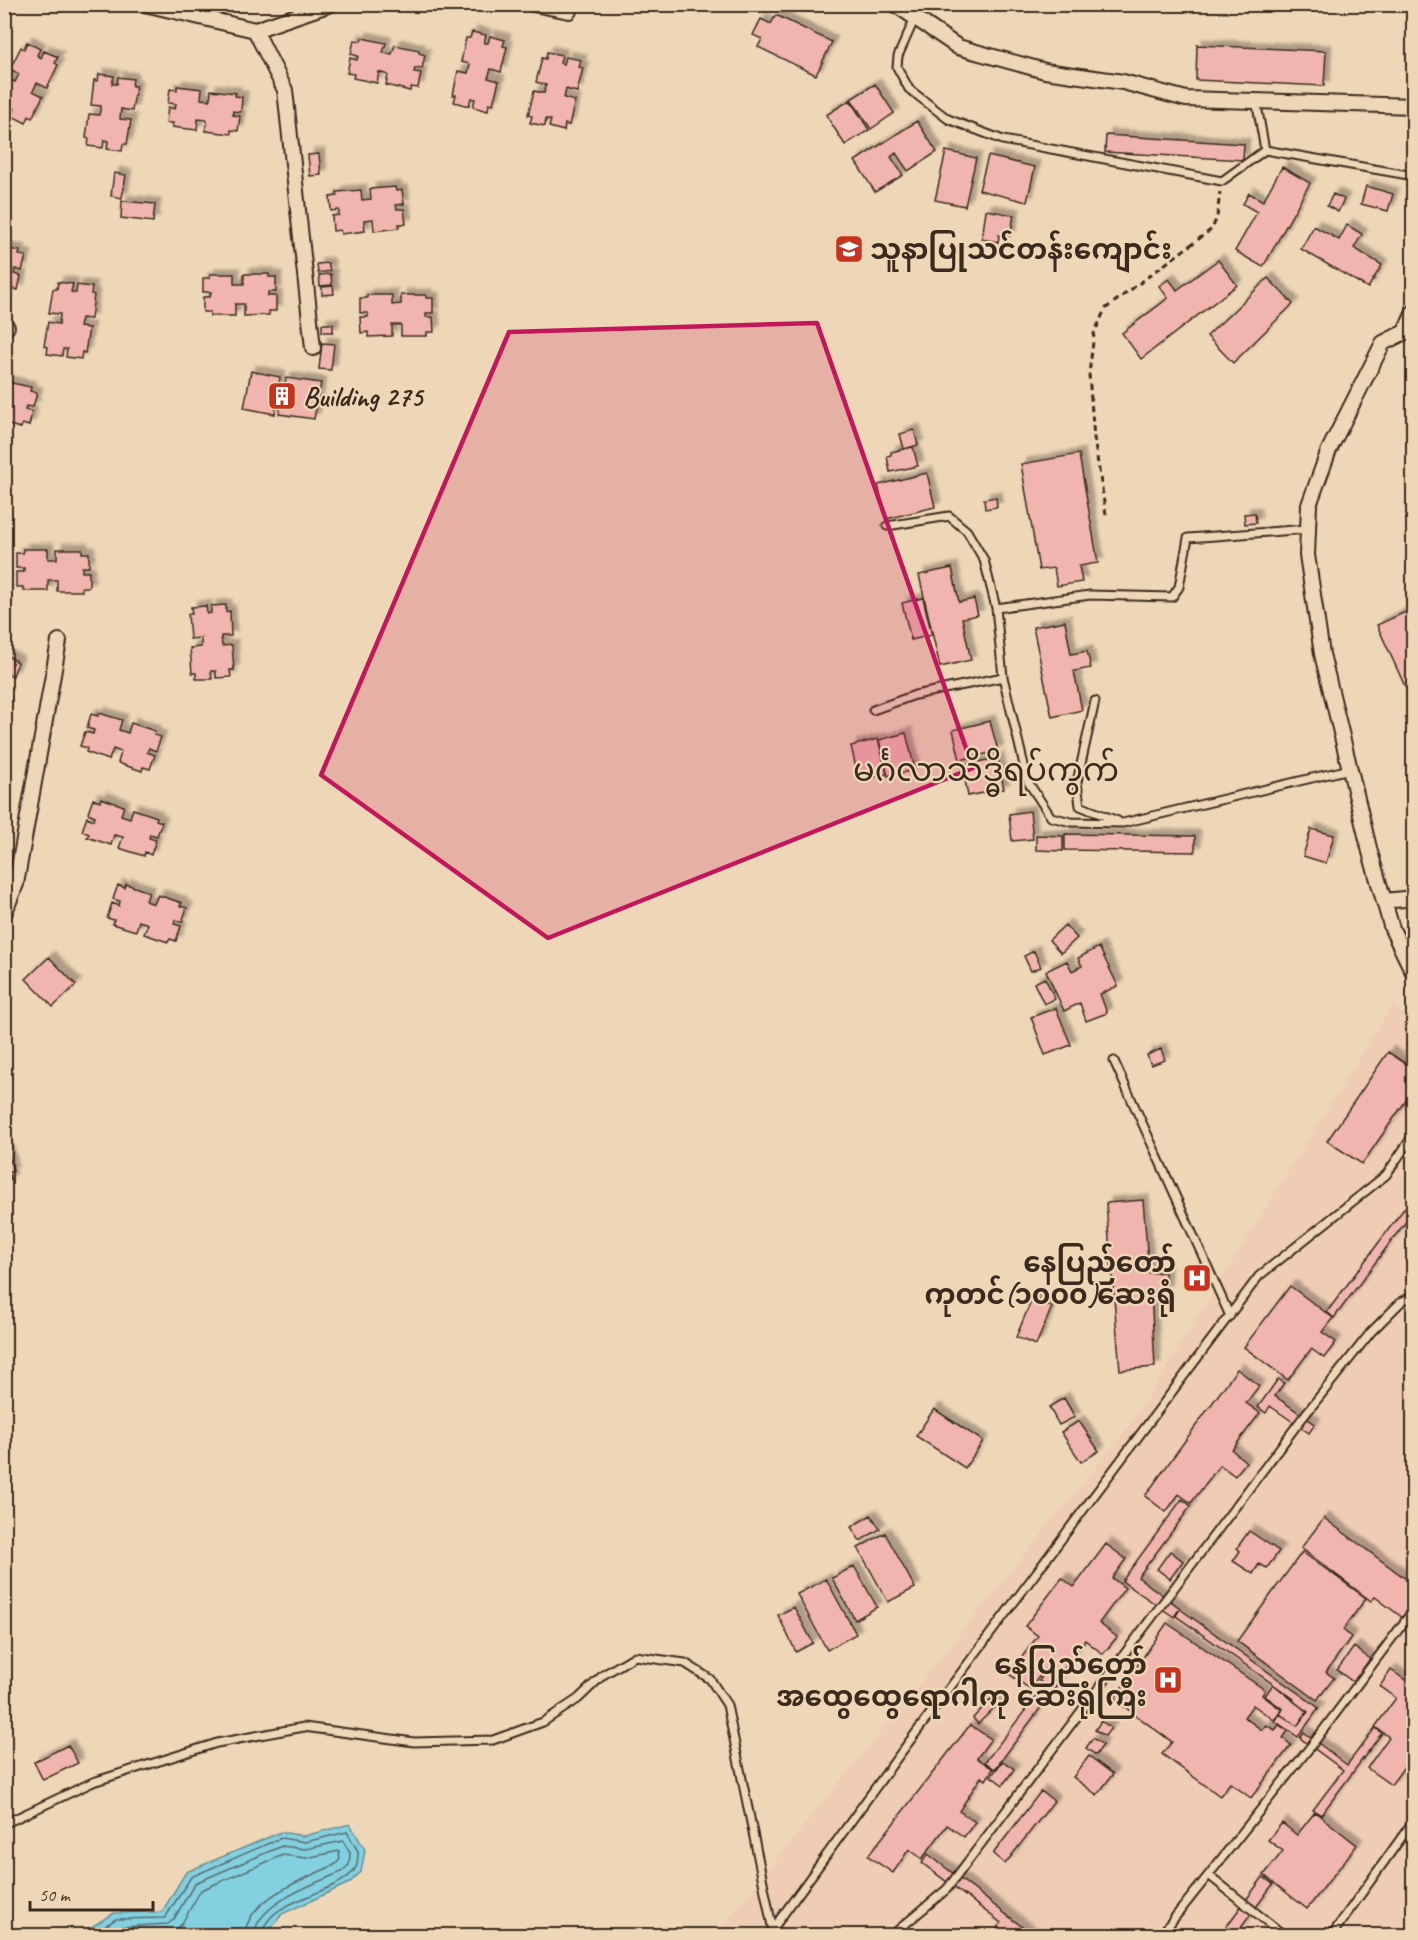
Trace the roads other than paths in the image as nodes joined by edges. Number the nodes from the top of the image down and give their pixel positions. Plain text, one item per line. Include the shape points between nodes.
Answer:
1 (146, 4) edge
2 (332, 4) edge
3 (534, 4) edge
4 (895, 4) edge
5 (569, 11) dead end
6 (915, 18) junction
7 (255, 30) junction
8 (1256, 100) junction
9 (1413, 106) edge
10 (1265, 150) junction
11 (1413, 176) edge
12 (1413, 312) edge
13 (1409, 332) edge
14 (313, 348) dead end
15 (887, 526) dead end
16 (1308, 529) junction
17 (996, 608) junction
18 (59, 642) dead end
19 (1003, 677) junction
20 (1095, 701) dead end
21 (873, 710) dead end
22 (1350, 769) junction
23 (1123, 823) junction
24 (1413, 898) edge
25 (1384, 901) junction
26 (4, 914) edge
27 (1413, 974) edge
28 (1114, 1061) dead end
29 (1413, 1134) edge
30 (1413, 1295) edge
31 (1230, 1316) junction
32 (1413, 1609) edge
33 (1413, 1820) edge
34 (4, 1824) edge
35 (1210, 1876) junction
36 (773, 1933) edge
37 (891, 1935) edge
38 (1160, 1935) edge
39 (1285, 1935) edge
40 (1331, 1935) edge

1 - 7 street
2 - 7 street
3 - 5 street
4 - 6 street
6 - 8 street via 958,47 1046,71 1123,82 1186,99
6 - 10 lane via 897,67 909,89 948,119 1003,140 1222,181
7 - 14 street via 285,90
8 - 9 street
8 - 10 lane
10 - 11 lane
12 - 13 street
13 - 16 street via 1383,343 1329,450 1309,505
15 - 17 lane via 949,516 967,531 984,561
16 - 17 lane via 1188,538 1179,587 1172,597 1090,595
16 - 22 street via 1307,555 1323,654
17 - 19 lane
18 - 26 street via 16,884
19 - 21 lane via 915,695
19 - 23 lane via 1028,782 1051,817 1071,822
20 - 23 lane via 1077,782 1080,806
22 - 23 lane
22 - 25 street
24 - 25 street
25 - 27 street via 1392,930
28 - 31 lane
29 - 31 lane via 1386,1175 1259,1276
30 - 37 lane via 1371,1332 1307,1412 947,1889
31 - 36 lane via 890,1767
32 - 35 lane
33 - 40 lane
34 - 36 lane via 93,1782 217,1743 304,1727 414,1742 494,1740 543,1722 634,1656 685,1663 710,1679 727,1705
35 - 38 lane
35 - 39 lane

